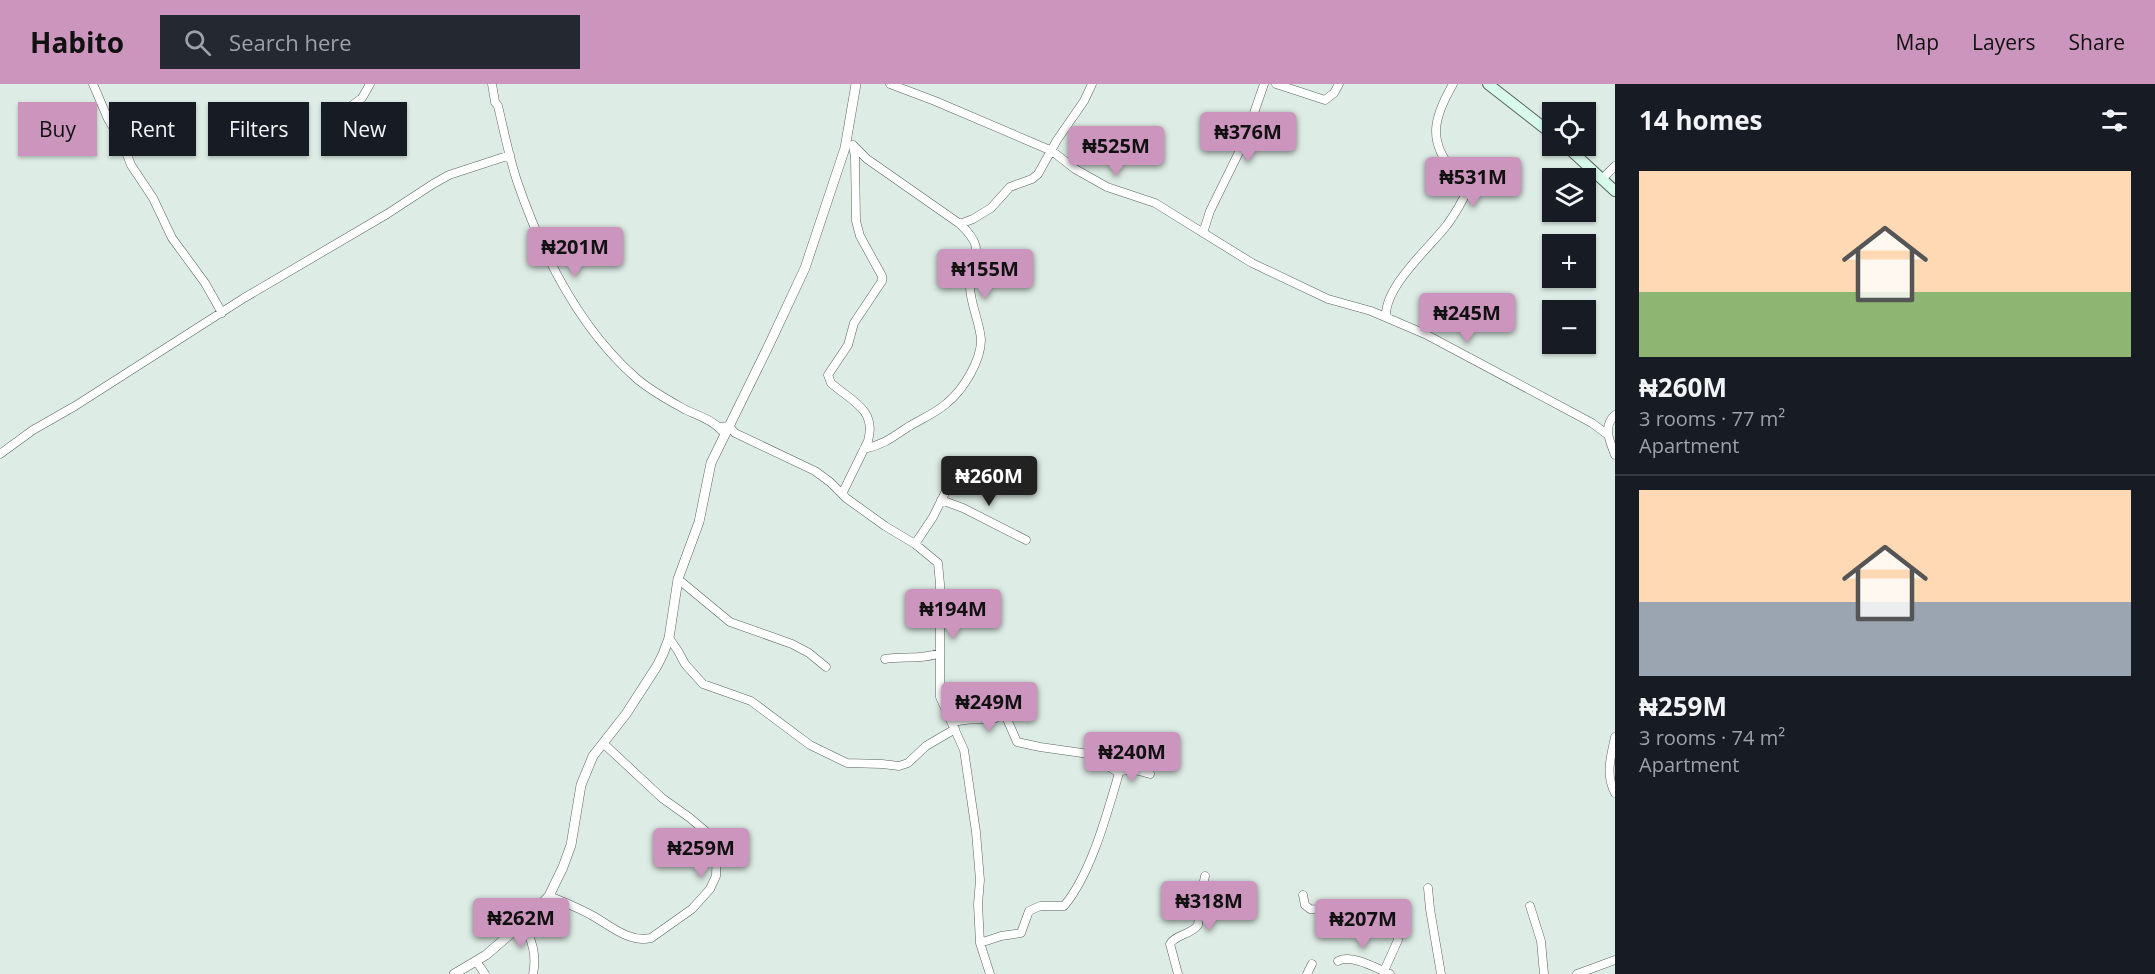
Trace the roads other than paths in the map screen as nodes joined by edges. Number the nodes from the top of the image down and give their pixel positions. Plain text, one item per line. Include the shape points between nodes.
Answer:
1 (93, 84) edge
2 (370, 84) edge
3 (492, 84) edge
4 (856, 84) edge
5 (890, 84) edge
6 (1092, 84) edge
7 (1263, 84) edge
8 (1276, 84) edge
9 (1339, 84) edge
10 (1453, 84) edge
11 (1488, 84) edge
12 (357, 102) edge
13 (1542, 126) edge
14 (848, 131) junction
15 (853, 145) junction
16 (1052, 152) junction
17 (510, 155) junction
18 (1578, 156) edge
19 (1615, 166) edge
20 (1603, 178) junction
21 (1615, 191) edge
22 (960, 224) junction
23 (1203, 233) junction
24 (222, 313) junction
25 (1386, 317) junction
26 (1612, 417) edge
27 (1592, 423) junction
28 (724, 430) junction
29 (1608, 435) junction
30 (864, 449) junction
31 (0, 454) edge
32 (1615, 455) edge
33 (956, 471) dead end
34 (842, 494) junction
35 (941, 500) junction
36 (1026, 540) dead end
37 (915, 544) junction
38 (678, 579) junction
39 (669, 638) junction
40 (940, 653) junction
41 (885, 659) dead end
42 (826, 667) dead end
43 (954, 726) junction
44 (1615, 737) edge
45 (603, 742) junction
46 (1117, 771) junction
47 (1150, 774) dead end
48 (1615, 793) edge
49 (1205, 876) dead end
50 (1428, 888) dead end
51 (1303, 895) dead end
52 (549, 896) junction
53 (1530, 906) dead end
54 (523, 923) junction
55 (980, 943) junction
56 (1615, 960) edge
57 (476, 961) junction
58 (1338, 961) dead end
59 (1312, 964) dead end
60 (1387, 973) edge
61 (454, 974) edge
62 (485, 974) edge
63 (533, 974) edge
64 (990, 974) edge
65 (1178, 974) edge
66 (1306, 974) edge
67 (1441, 974) edge
68 (1544, 974) edge
69 (1577, 974) edge

1 - 24 street via 131,165 153,198 172,238
2 - 12 street
3 - 17 street
4 - 14 street
5 - 16 street
6 - 16 street
7 - 23 street via 1244,142
8 - 9 street via 1326,100
10 - 25 street via 1439,109 1435,134 1443,158 1467,189 1456,212 1390,297
11 - 13 main road
14 - 15 street
14 - 28 street via 805,268
15 - 22 street
15 - 30 street via 856,221 882,281 854,323 848,345 828,375 866,412 870,433
16 - 22 street via 1032,179 1010,187 991,208
16 - 23 street via 1107,187 1155,203
17 - 24 street via 449,176
17 - 28 street via 528,210 554,268 592,332 616,360 657,394
18 - 20 main road
19 - 20 street
20 - 21 main road
22 - 30 street via 977,246 970,287 981,340 979,357 948,403 894,438
23 - 25 street via 1252,263 1328,299
24 - 31 street
25 - 27 street
26 - 27 street
26 - 29 street
27 - 29 street
28 - 34 street via 815,471
28 - 38 street via 711,463 699,522
29 - 32 street
30 - 34 street
33 - 35 street
34 - 37 street
35 - 36 street
35 - 37 street
37 - 40 street via 936,559 940,567
38 - 39 street
38 - 42 street via 730,622 792,644
39 - 43 street via 703,684 751,700 810,745 847,763 908,763
39 - 45 street via 657,666
40 - 41 street
40 - 43 street via 940,697
43 - 46 street via 958,720 996,718 1002,710 1017,742 1089,754
43 - 55 street via 963,750 976,831
44 - 48 street via 1609,772
45 - 52 street via 584,777 571,845
45 - 52 street via 662,798 710,835 717,849 716,876 692,909 645,939 630,937
46 - 47 street
46 - 55 street via 1107,814 1073,895 1064,906 1040,906 1029,911 1021,933
49 - 65 street via 1198,925 1173,939 1170,945
50 - 67 street
51 - 60 street via 1310,909 1348,913 1396,931 1398,940
52 - 54 street
53 - 68 street via 1541,941
54 - 57 street
54 - 63 street via 534,947
55 - 64 street
56 - 69 street
57 - 61 street
57 - 62 street
58 - 60 street via 1345,958
59 - 66 street

